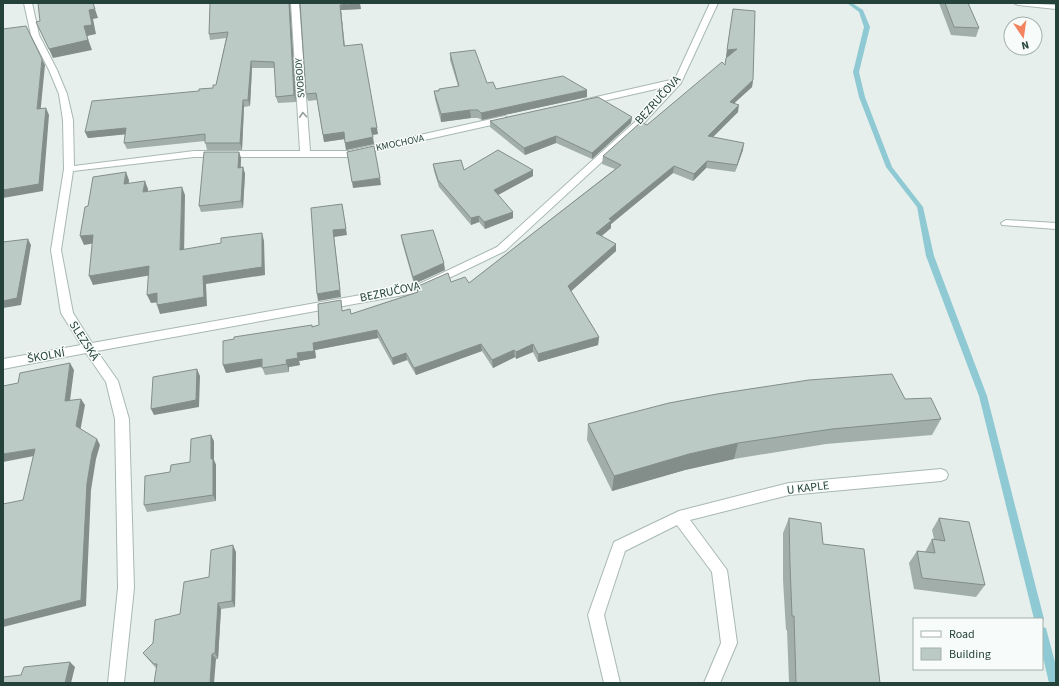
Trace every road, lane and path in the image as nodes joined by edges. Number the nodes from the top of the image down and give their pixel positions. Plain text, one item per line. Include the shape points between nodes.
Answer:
1 (28, 3) edge
2 (295, 3) edge
3 (714, 3) edge
4 (1018, 3) edge
5 (1056, 7) edge
6 (678, 81) junction
7 (578, 103) edge
8 (517, 117) edge
9 (305, 154) junction
10 (69, 168) junction
11 (1006, 223) dead end
12 (1056, 226) edge
13 (89, 349) junction
14 (3, 364) edge
15 (941, 475) dead end
16 (679, 517) junction
17 (116, 683) edge
18 (612, 683) edge
19 (712, 683) edge

1 - 10 street, SLEZSKÁ via 35,35 54,70 63,94 68,120
9 -> 2 street, SVOBODY
3 - 6 street, BEZRUČOVA
4 - 5 street
6 - 7 street
6 - 13 street, BEZRUČOVA via 640,122 501,248 420,288
8 - 9 street, KMOCHOVA via 348,154
9 - 10 street, KMOCHOVA via 194,154
10 - 13 street, SLEZSKÁ via 56,250 67,313
11 - 12 street
13 - 14 street, ŠKOLNÍ
13 - 17 street, SLEZSKÁ via 112,382 122,419 126,588
15 - 16 street, U KAPLE via 790,489
16 - 18 street, U KAPLE via 618,547 596,616
16 - 19 street via 719,570 729,643

